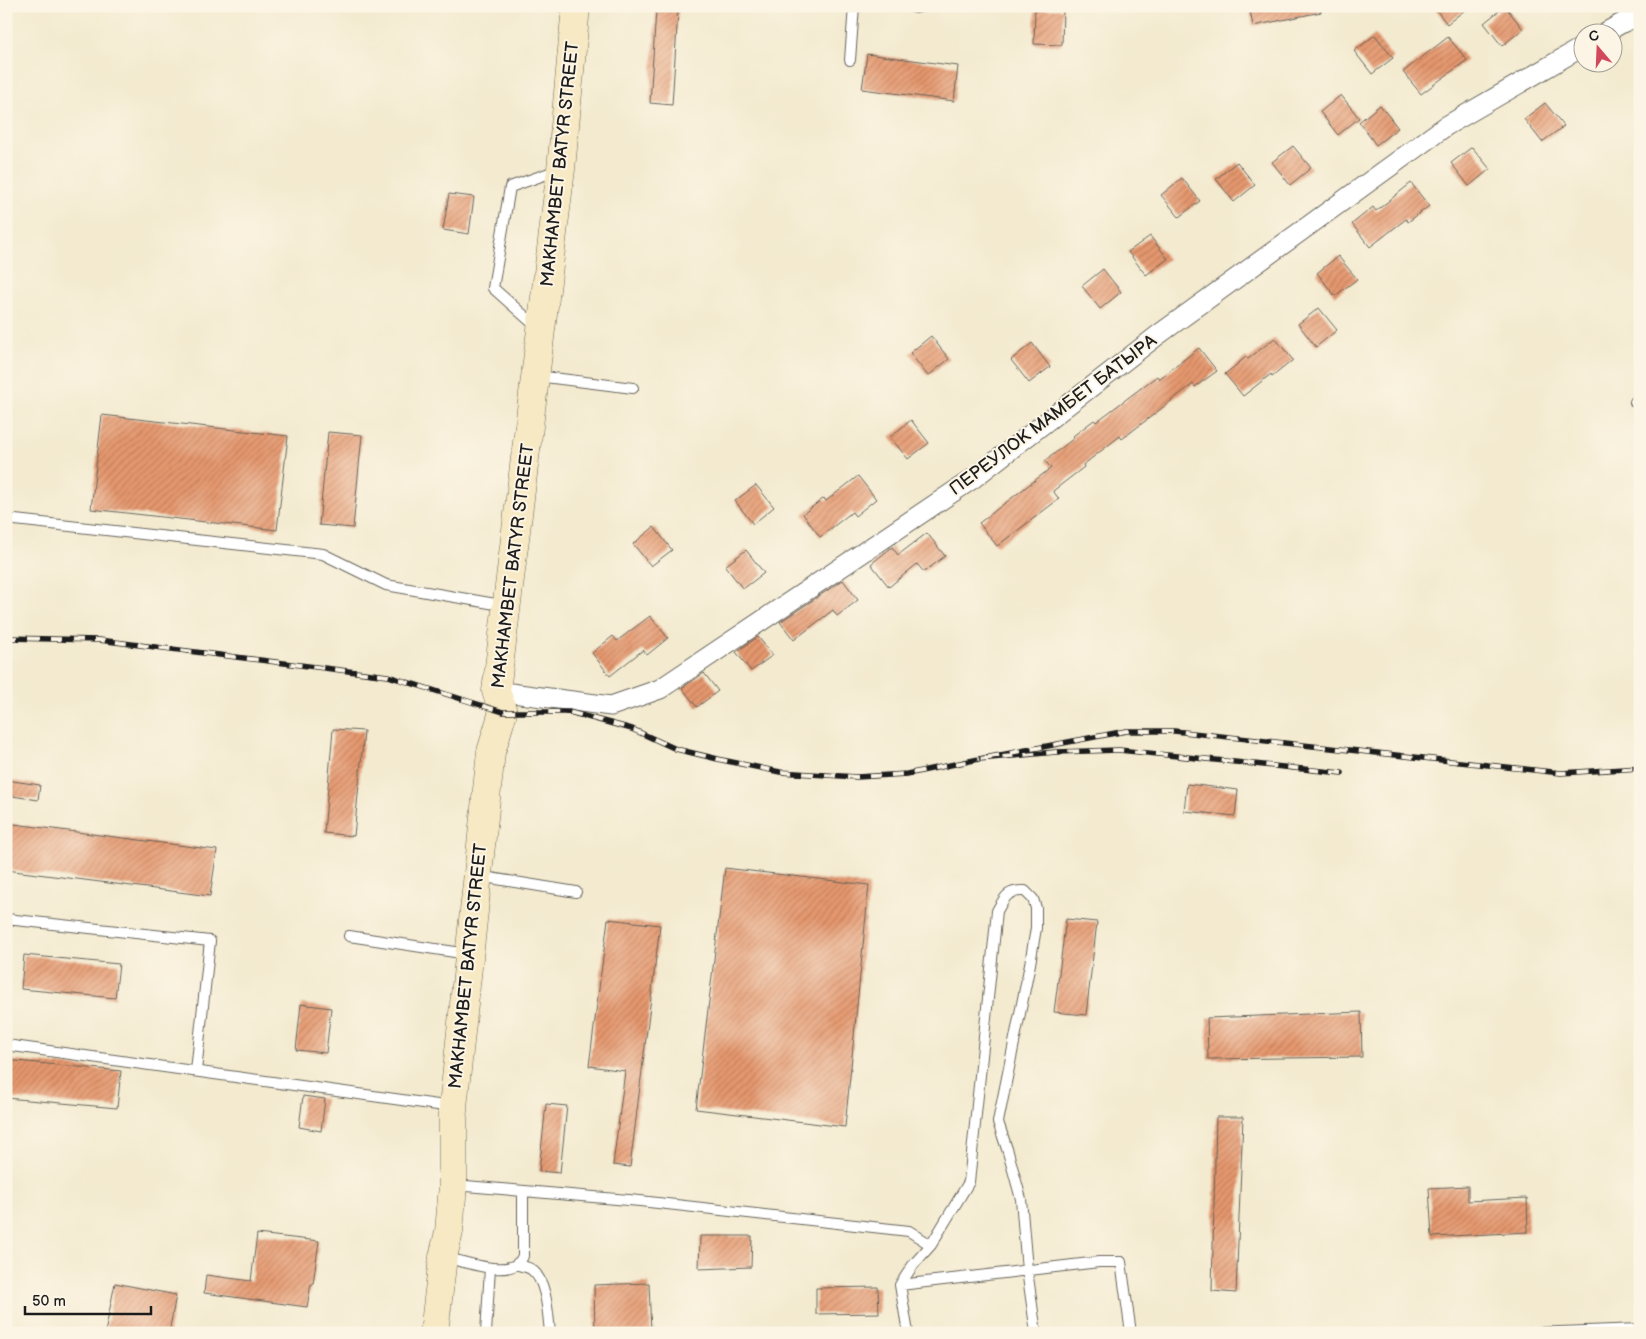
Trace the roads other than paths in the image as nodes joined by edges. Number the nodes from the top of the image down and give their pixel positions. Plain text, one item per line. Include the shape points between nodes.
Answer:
1 (576, 6) edge
2 (854, 6) edge
3 (909, 6) edge
4 (924, 6) edge
5 (1640, 16) edge
6 (1624, 22) edge
7 (1574, 52) edge
8 (850, 60) dead end
9 (561, 169) junction
10 (541, 331) junction
11 (536, 376) junction
12 (633, 388) dead end
13 (6, 519) edge
14 (508, 606) junction
15 (496, 691) junction
16 (478, 876) junction
17 (576, 892) dead end
18 (6, 919) edge
19 (349, 936) dead end
20 (469, 954) junction
21 (6, 1045) edge
22 (196, 1071) junction
23 (453, 1107) junction
24 (453, 1185) junction
25 (523, 1192) junction
26 (930, 1245) junction
27 (443, 1256) junction
28 (518, 1265) junction
29 (490, 1268) junction
30 (1027, 1270) junction
31 (900, 1285) junction
32 (1640, 1329) edge
33 (434, 1333) edge
34 (486, 1333) edge
35 (550, 1333) edge
36 (908, 1333) edge
37 (1036, 1333) edge
38 (1131, 1333) edge
39 (1533, 1333) edge

1 - 9 street, MAKHAMBET BATYR STREET
2 - 8 lane
3 - 4 lane
5 - 6 street
7 - 15 street, ПЕРЕУЛОК МАМБЕТ БАТЫРА via 1446,126 1166,330 974,478 660,689 611,706
9 - 10 street, MAKHAMBET BATYR STREET
9 - 10 lane via 510,187 493,288
10 - 11 street, MAKHAMBET BATYR STREET
11 - 12 lane
11 - 14 street, MAKHAMBET BATYR STREET
13 - 14 lane via 323,554 386,585
14 - 15 street, MAKHAMBET BATYR STREET
15 - 16 street, MAKHAMBET BATYR STREET via 503,712 490,752
16 - 17 lane
16 - 20 street, MAKHAMBET BATYR STREET
18 - 22 lane via 210,941
19 - 20 lane
20 - 23 street, MAKHAMBET BATYR STREET
21 - 22 lane
22 - 23 lane
23 - 24 street, MAKHAMBET BATYR STREET
24 - 25 lane
24 - 27 street, MAKHAMBET BATYR STREET via 449,1232
25 - 26 lane via 640,1201 909,1231
25 - 28 lane via 523,1256
26 - 30 lane via 969,1182 997,911 1006,895 1016,890 1025,891 1036,908 1036,928 998,1122 1021,1199
26 - 31 lane
27 - 29 lane
27 - 33 street, MAKHAMBET BATYR STREET
28 - 29 lane
28 - 35 lane via 532,1269 538,1277 544,1290
29 - 34 lane
30 - 31 lane
30 - 37 lane
30 - 38 lane via 1121,1262
31 - 36 lane
32 - 39 lane

